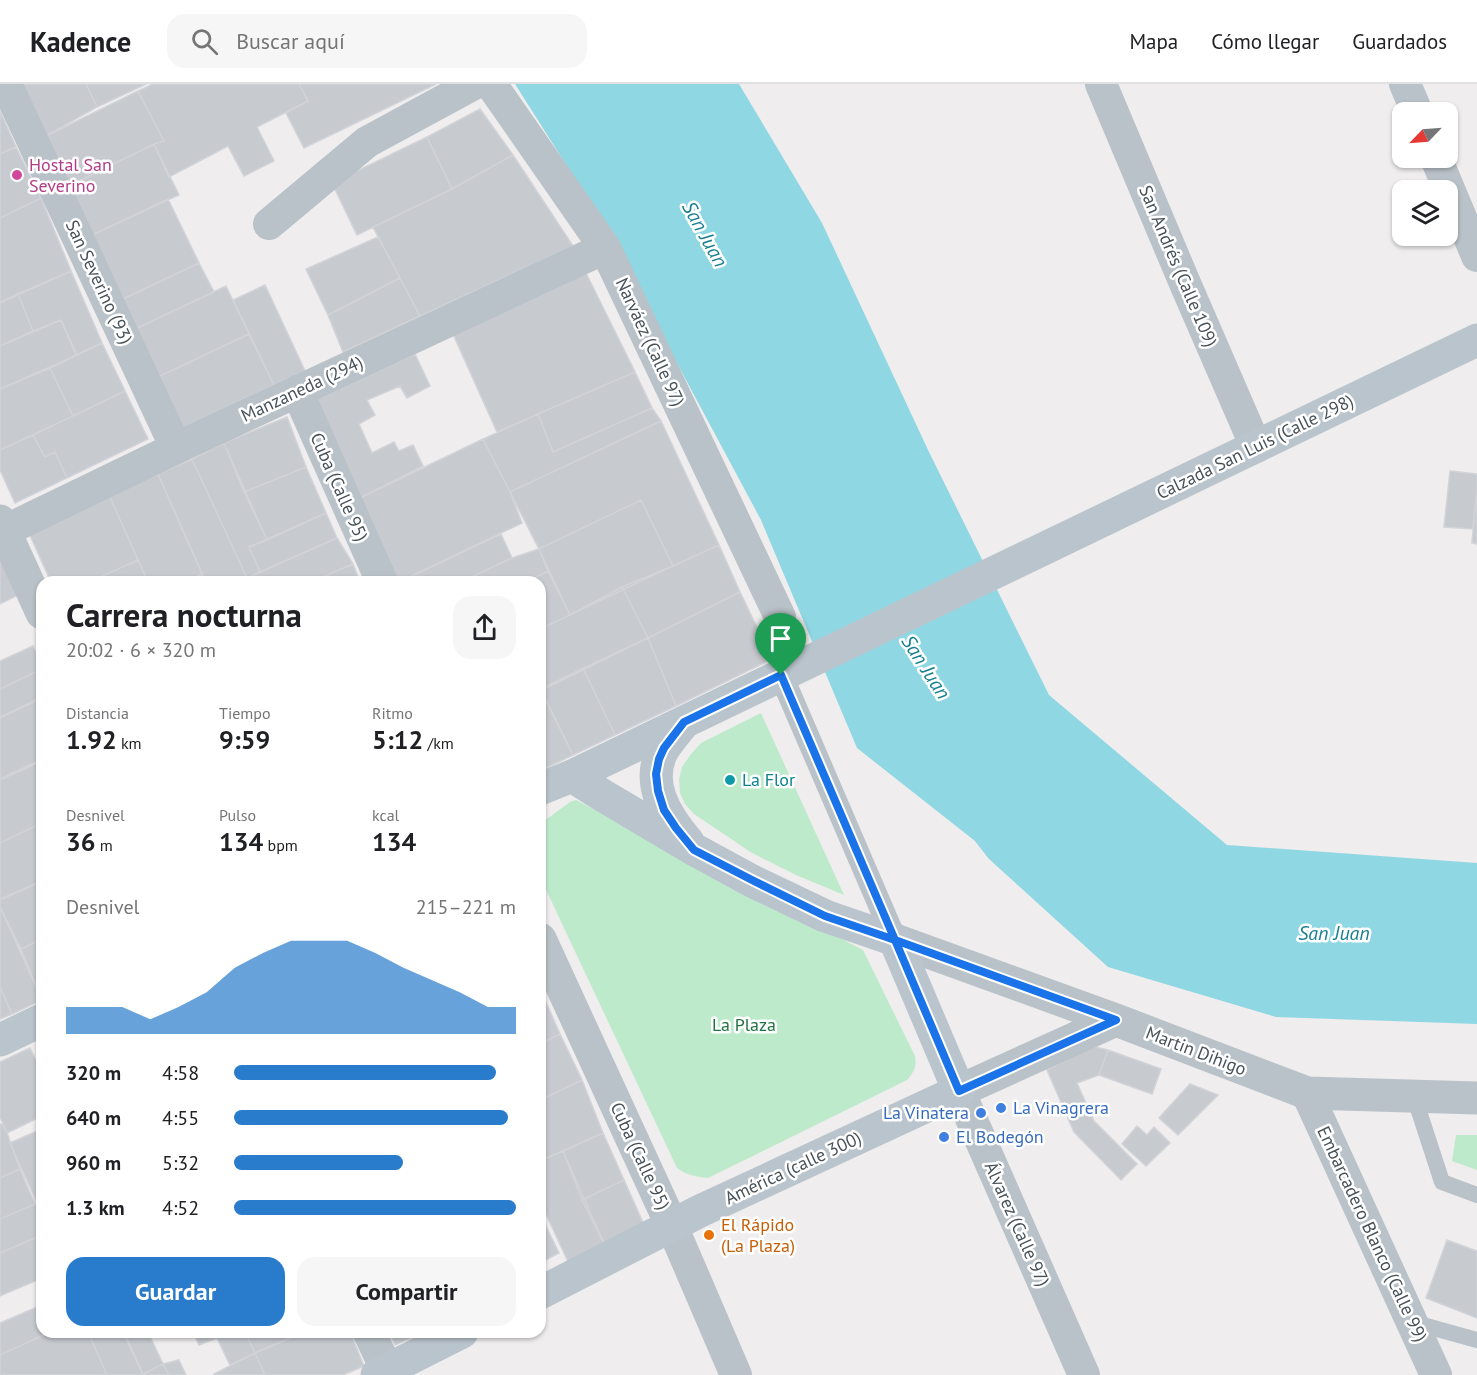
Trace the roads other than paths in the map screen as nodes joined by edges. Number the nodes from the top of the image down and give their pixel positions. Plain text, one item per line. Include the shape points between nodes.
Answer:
1 (6, 84) edge
2 (474, 84) edge
3 (491, 84) edge
4 (1101, 84) edge
5 (1405, 84) edge
6 (1413, 102) edge
7 (1440, 168) edge
8 (269, 224) dead end
9 (605, 248) junction
10 (1477, 256) edge
11 (1477, 340) edge
12 (297, 391) junction
13 (1256, 447) junction
14 (176, 448) junction
15 (1, 529) edge
16 (379, 576) edge
17 (36, 601) edge
18 (780, 617) dead end
19 (794, 669) junction
20 (684, 722) junction
21 (572, 776) junction
22 (546, 787) edge
23 (694, 850) junction
24 (895, 940) junction
25 (546, 952) edge
26 (1116, 1020) junction
27 (36, 1023) edge
28 (0, 1040) edge
29 (959, 1091) junction
30 (1307, 1093) junction
31 (1414, 1096) junction
32 (1477, 1098) edge
33 (1477, 1195) edge
34 (672, 1226) junction
35 (546, 1290) edge
36 (1412, 1322) junction
37 (371, 1338) edge
38 (451, 1338) edge
39 (1477, 1340) edge
40 (384, 1374) edge
41 (736, 1375) edge
42 (1084, 1375) edge
43 (1436, 1375) edge

1 - 14 street, San Severino (93)
2 - 8 street via 367,142
3 - 9 street, Narváez (Calle 97)
4 - 13 street, San Andrés (Calle 109)
5 - 6 street
7 - 10 street
9 - 12 street, Manzaneda (294)
9 - 18 street, Narváez (Calle 97)
11 - 13 main road, Calzada San Luis (Calle 298)
12 - 14 street, Manzaneda (294)
12 - 16 street, Cuba (Calle 95)
13 - 19 main road, Calzada San Luis (Calle 298)
14 - 15 street, Manzaneda (294)
15 - 17 street
19 - 20 main road, Calzada San Luis (Calle 298)
19 - 24 street, Álvarez (Calle 97)
20 - 21 main road, Calzada San Luis (Calle 298)
20 - 23 main road, Martin Dihigo via 664,748 656,774 664,810
21 - 22 main road, Calzada San Luis (Calle 298)
21 - 23 main road, Martin Dihigo
23 - 24 main road, Martin Dihigo via 825,916
24 - 26 street, Martin Dihigo
24 - 29 main road, Álvarez (Calle 97)
25 - 34 street, Cuba (Calle 95)
26 - 29 street, América (calle 300)
26 - 30 street, Martin Dihigo
27 - 28 main road
29 - 34 main road, América (calle 300)
29 - 42 street, Álvarez (Calle 97)
30 - 31 street, Martin Dihigo
30 - 36 street, Embarcadero Blanco (Calle 99)
31 - 32 street, Martin Dihigo
31 - 33 lane via 1442,1182
34 - 35 main road, América (calle 300)
34 - 41 street, Cuba (Calle 95)
36 - 39 lane
36 - 43 street, Embarcadero Blanco (Calle 99)
37 - 40 street
38 - 40 main road

